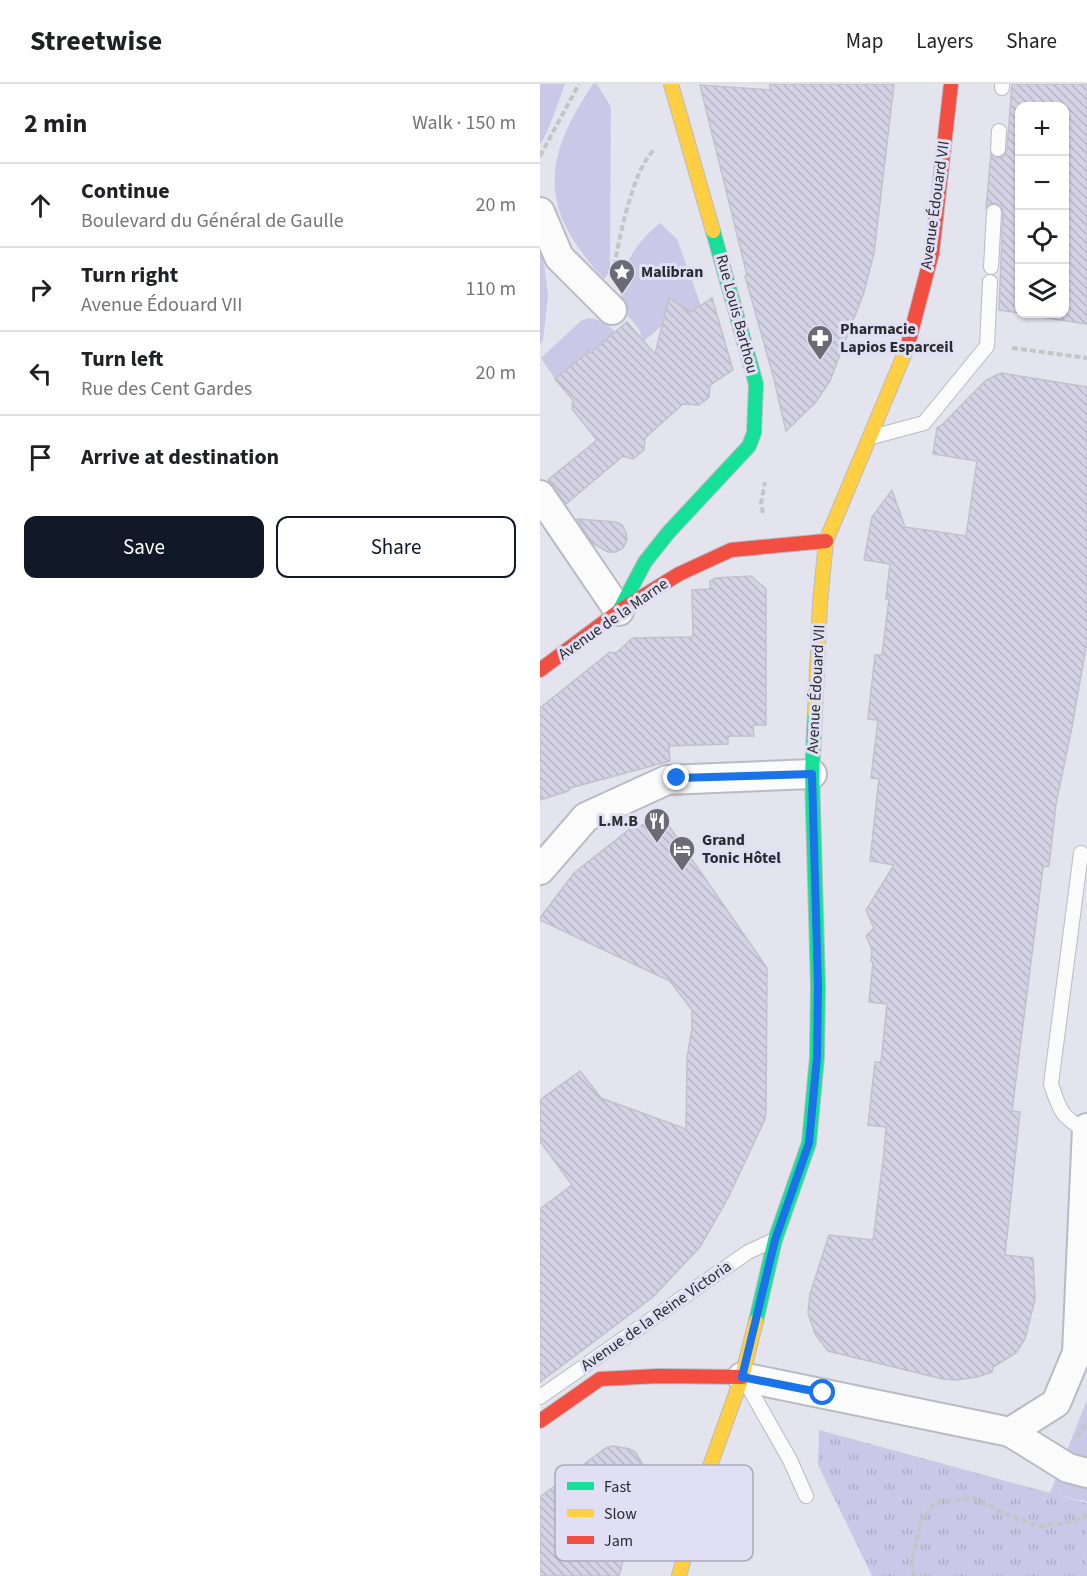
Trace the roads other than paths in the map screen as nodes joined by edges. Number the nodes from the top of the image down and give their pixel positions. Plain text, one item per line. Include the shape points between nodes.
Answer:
1 (671, 84) edge
2 (951, 84) edge
3 (999, 131) dead end
4 (998, 148) dead end
5 (540, 212) edge
6 (994, 212) dead end
7 (991, 267) dead end
8 (990, 282) dead end
9 (612, 310) dead end
10 (870, 438) junction
11 (540, 495) edge
12 (826, 541) junction
13 (619, 611) junction
14 (540, 670) edge
15 (812, 774) junction
16 (1081, 853) dead end
17 (540, 870) edge
18 (1087, 1130) edge
19 (775, 1240) junction
20 (742, 1377) junction
21 (540, 1397) edge
22 (540, 1421) edge
23 (1010, 1432) junction
24 (710, 1465) edge
25 (1087, 1473) edge
26 (806, 1496) dead end
27 (683, 1561) edge
28 (679, 1576) edge

1 - 13 main road, Rue Louis Barthou via 756,384 754,433 749,446 645,562
2 - 10 main road, Avenue Édouard VII via 932,253 906,353
3 - 4 lane
5 - 9 street via 559,257
6 - 7 lane
8 - 10 lane via 987,346 924,423
10 - 12 main road, Avenue Édouard VII
11 - 13 street
12 - 13 main road, Avenue de la Marne via 731,550 679,573
12 - 15 main road, Avenue Édouard VII
13 - 14 main road, Avenue de la Marne
15 - 17 street via 667,780 586,817
15 - 19 main road, Avenue Édouard VII via 817,1057 809,1143
16 - 18 lane via 1052,1084 1069,1121
18 - 23 street via 1077,1353 1056,1403
19 - 20 main road, Avenue Édouard VII
19 - 21 lane, Avenue de la Reine Victoria via 748,1252
20 - 22 main road via 600,1379
20 - 23 street
20 - 24 main road, Avenue Édouard VII
20 - 26 lane
23 - 25 street via 1068,1468
27 - 28 main road, Avenue Édouard VII

